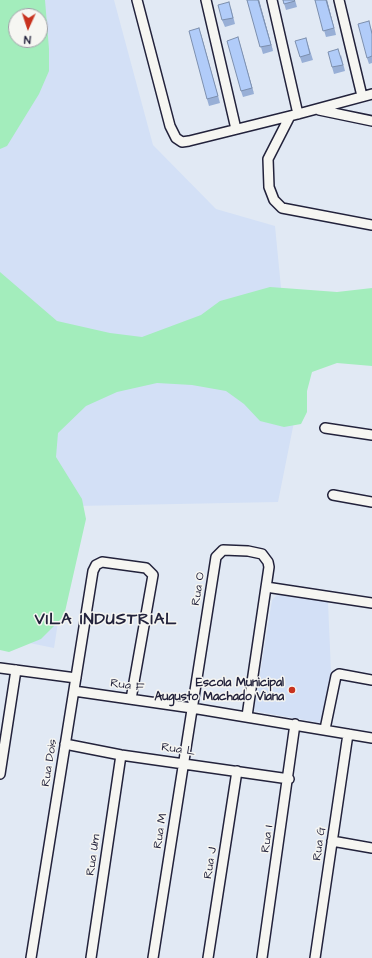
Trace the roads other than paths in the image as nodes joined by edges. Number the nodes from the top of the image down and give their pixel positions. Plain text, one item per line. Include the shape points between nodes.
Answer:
1 (137, 0) edge
2 (206, 0) edge
3 (272, 0) edge
4 (339, 0) edge
5 (372, 94) edge
6 (362, 96) junction
7 (317, 109) junction
8 (294, 115) junction
9 (372, 121) edge
10 (236, 130) junction
11 (372, 225) edge
12 (325, 428) dead end
13 (372, 435) edge
14 (333, 495) dead end
15 (372, 502) edge
16 (266, 587) junction
17 (372, 603) edge
18 (0, 668) edge
19 (16, 670) junction
20 (76, 678) junction
21 (372, 680) edge
22 (74, 691) junction
23 (131, 699) junction
24 (192, 708) junction
25 (247, 716) junction
26 (295, 724) junction
27 (325, 729) junction
28 (348, 734) junction
29 (372, 738) edge
30 (65, 744) junction
31 (121, 755) junction
32 (184, 763) junction
33 (238, 771) junction
34 (0, 774) edge
35 (288, 779) junction
36 (332, 841) junction
37 (372, 848) edge
38 (31, 958) edge
39 (91, 958) edge
40 (153, 958) edge
41 (208, 958) edge
42 (262, 958) edge
43 (315, 958) edge

1 - 10 street via 170,126 176,138 182,142
2 - 10 street
3 - 8 street
4 - 6 street
5 - 6 street
6 - 7 street
7 - 8 street
7 - 9 street
8 - 10 street
8 - 11 street via 268,159 269,187 274,200 282,208
12 - 13 street
14 - 15 street
16 - 17 street
16 - 24 street, Rua O via 269,567 262,554 230,549 218,553
16 - 25 street
18 - 19 street
19 - 20 street
19 - 34 street
20 - 22 street, Rua Dois
20 - 23 street, Rua Dois via 96,565 102,562 146,568 153,575
21 - 27 street via 339,674 336,676
22 - 23 street, Rua F
22 - 30 street, Rua Dois
23 - 24 street, Rua F
24 - 25 street, Rua F
24 - 32 street, Rua M
25 - 26 street, Rua F
26 - 27 street, Rua F
26 - 35 street, Rua I
27 - 28 street, Rua F
28 - 29 street, Rua F
28 - 36 street, Rua G
30 - 31 street, Rua L
30 - 38 street, Rua Dois
31 - 32 street, Rua L
31 - 39 street, Rua Um
32 - 33 street, Rua L
32 - 40 street, Rua M
33 - 35 street, Rua L
33 - 41 street, Rua J
35 - 42 street, Rua I
36 - 37 street
36 - 43 street, Rua G

